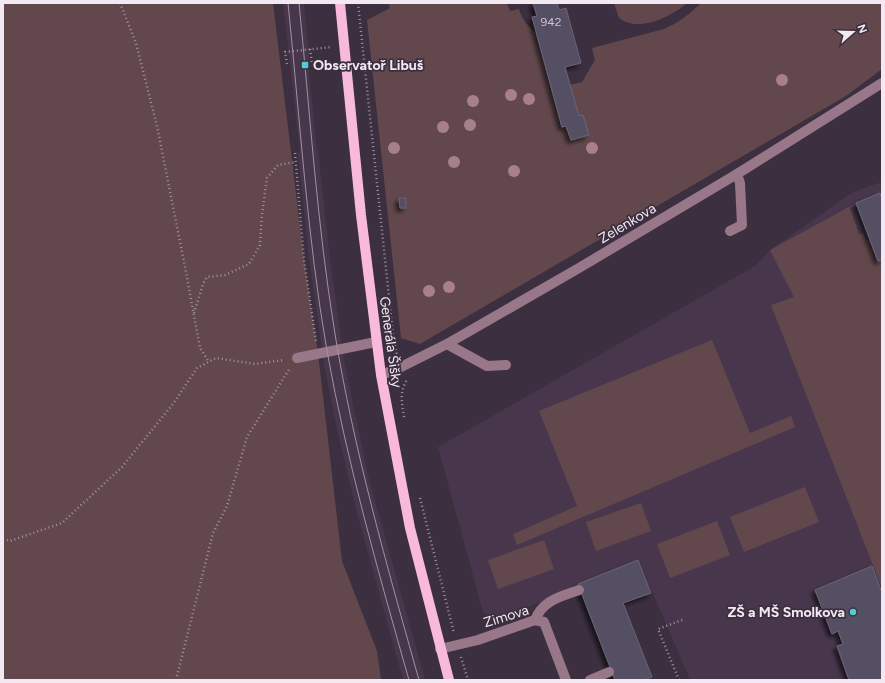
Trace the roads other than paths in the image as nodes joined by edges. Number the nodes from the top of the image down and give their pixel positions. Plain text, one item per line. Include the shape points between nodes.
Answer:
1 (340, 3) edge
2 (882, 83) edge
3 (737, 174) junction
4 (730, 231) dead end
5 (376, 342) junction
6 (447, 344) junction
7 (297, 358) road end
8 (506, 365) dead end
9 (381, 375) junction
10 (579, 590) dead end
11 (535, 620) junction
12 (440, 649) junction
13 (609, 672) dead end
14 (449, 680) edge
15 (566, 680) edge
16 (590, 680) edge

1 - 5 main road, Generála Šišky
2 - 3 street, Zelenkova
3 - 4 street via 740,183 742,225
3 - 6 street, Zelenkova
5 - 7 street
5 - 9 main road, Generála Šišky
6 - 8 street via 487,366
6 - 9 street, Zelenkova
9 - 12 main road, Generála Šišky via 410,528
10 - 11 street via 547,603
11 - 12 street, Zimova via 478,640
11 - 15 street, Zimova via 544,622
12 - 14 main road, Generála Šišky
13 - 16 street

